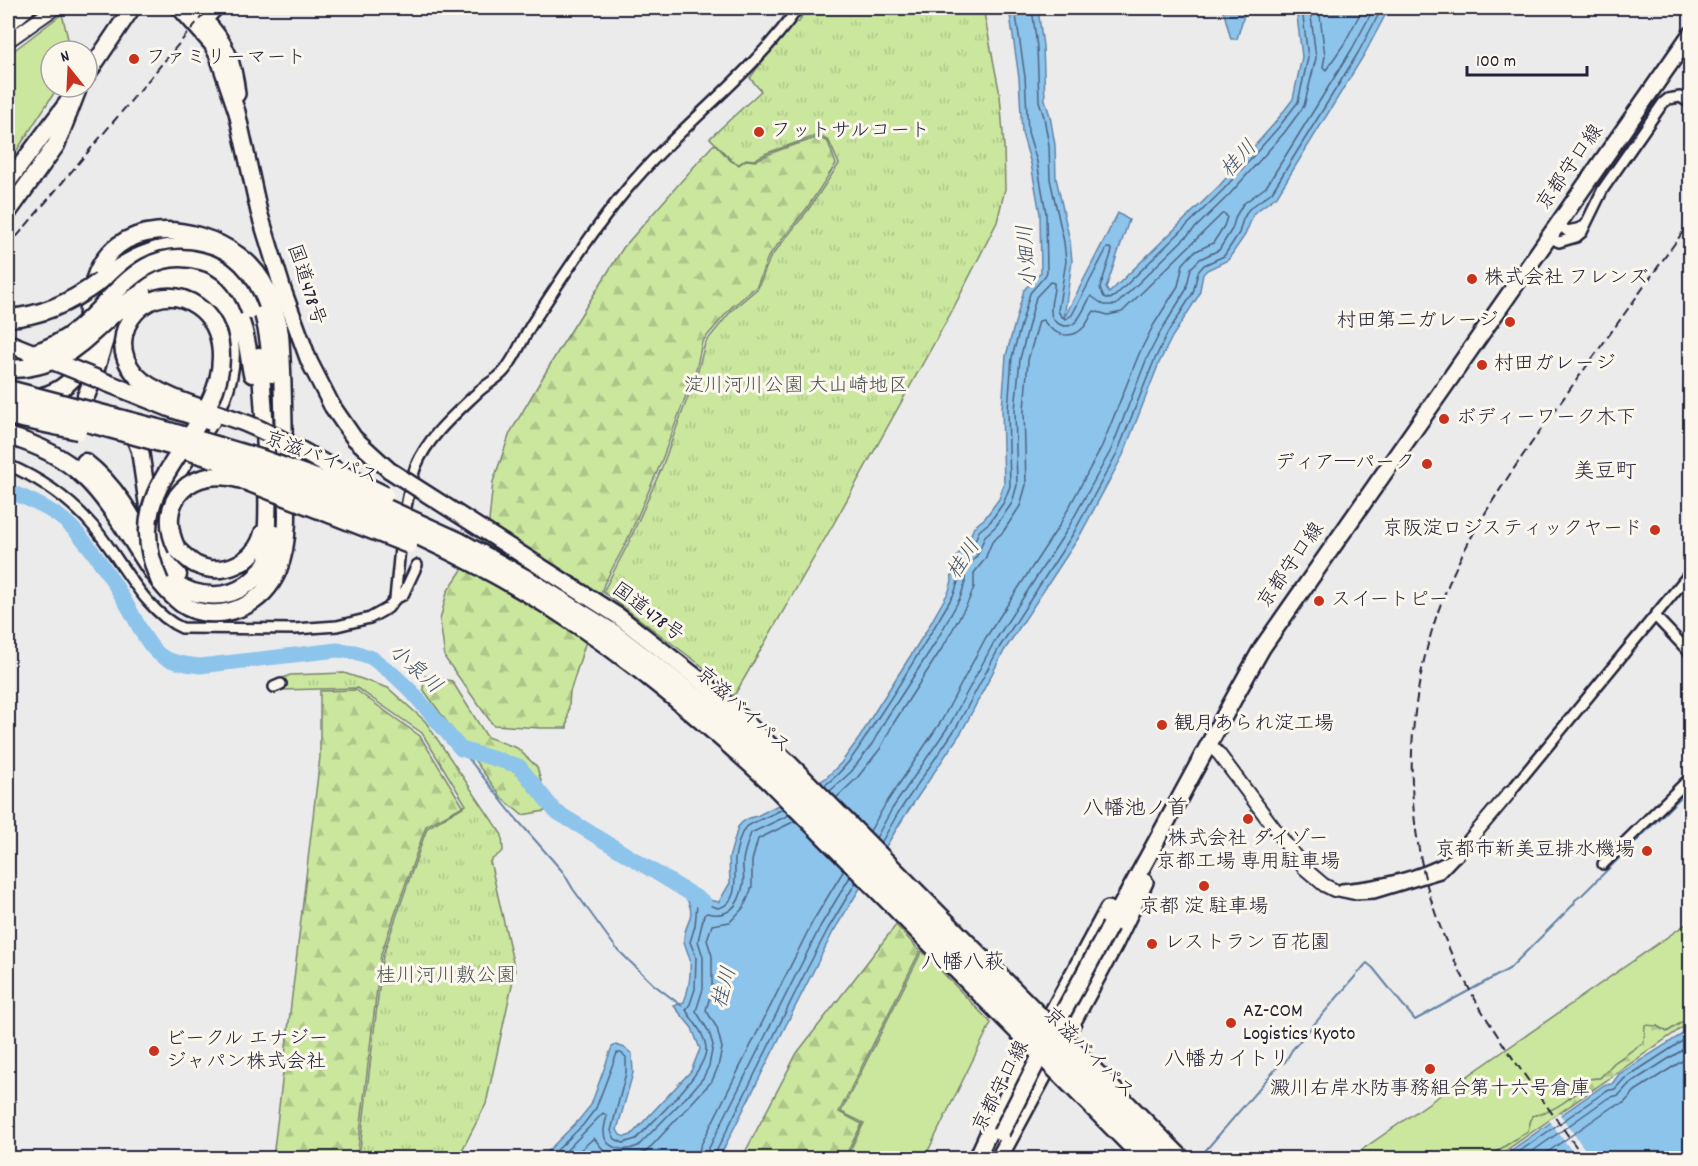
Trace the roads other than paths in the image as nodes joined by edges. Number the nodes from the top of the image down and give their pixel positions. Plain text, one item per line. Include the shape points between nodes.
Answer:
1 (26, 8) edge
2 (55, 8) edge
3 (132, 8) edge
4 (180, 8) edge
5 (190, 8) edge
6 (219, 8) edge
7 (798, 8) edge
8 (206, 22) junction
9 (8, 23) edge
10 (1690, 35) edge
11 (8, 41) edge
12 (99, 57) edge
13 (70, 99) edge
14 (74, 99) edge
15 (1690, 103) edge
16 (237, 112) junction
17 (8, 182) edge
18 (8, 212) edge
19 (1558, 233) junction
20 (100, 281) junction
21 (8, 310) edge
22 (256, 311) junction
23 (8, 318) edge
24 (10, 356) edge
25 (271, 364) junction
26 (8, 402) edge
27 (13, 426) edge
28 (283, 434) junction
29 (8, 436) edge
30 (265, 440) junction
31 (192, 447) junction
32 (8, 465) edge
33 (346, 476) junction
34 (169, 552) junction
35 (417, 565) dead end
36 (1690, 573) edge
37 (160, 582) junction
38 (395, 599) junction
39 (553, 609) junction
40 (1655, 616) junction
41 (614, 633) junction
42 (1690, 653) edge
43 (1206, 746) junction
44 (1690, 778) edge
45 (1510, 792) joint
46 (1457, 855) joint
47 (1603, 864) dead end
48 (1334, 890) joint
49 (1092, 933) junction
50 (1115, 944) junction
51 (1054, 1029) junction
52 (1003, 1128) junction
53 (976, 1158) edge
54 (989, 1158) edge
55 (999, 1158) edge
56 (1143, 1158) edge
57 (1162, 1158) edge
58 (1182, 1158) edge

1 - 9 highway
2 - 11 street
3 - 12 main road
4 - 16 main road, 国道478号 via 212,44
5 - 8 main road, 国道478号
6 - 8 street
7 - 38 street via 775,39 627,189 572,264 505,372 479,391 429,443 416,466 409,494
8 - 16 main road, 国道478号 via 219,36 235,71
10 - 19 main road, 京都守口線
13 - 17 main road
14 - 18 highway via 56,145
15 - 19 street via 1680,97 1663,103 1603,189 1585,225
16 - 51 main road, 国道478号, bridge via 259,212 283,290 309,361 354,438 389,470 618,616 705,684
19 - 43 main road, 京都守口線 via 1278,624
20 - 21 highway, bridge via 52,305
20 - 22 highway via 147,253 172,247 200,249 221,257 243,274 255,292
20 - 23 highway, bridge via 53,309
22 - 24 highway, bridge via 224,272 206,262 158,261 137,272 68,337 42,350
22 - 25 highway
22 - 30 highway
24 - 33 highway, bridge via 264,441
24 - 34 highway, bridge via 36,366 59,357 80,345 135,297 154,288 179,286 213,303 225,321 231,349 229,380 217,409 162,499 157,525
25 - 27 highway via 277,499 273,547 253,580 223,595 186,590 165,575 123,501 104,478 63,448
25 - 28 highway
26 - 28 highway via 51,394 73,379 84,359 88,307 97,273 107,257 121,244 151,232 184,231 221,243 244,259 268,291 280,334
26 - 31 highway, bridge
26 - 34 highway via 96,404 109,407 125,419 140,450 151,526
27 - 30 highway, bridge via 48,424 74,412 86,396 111,325 125,298 160,275 181,273 192,274 222,290 240,319
28 - 37 highway via 285,538 279,568 265,592 243,607 204,613 175,599
29 - 37 highway, bridge via 55,454 86,477
30 - 34 highway via 268,508 256,549 230,568 219,570 196,565
31 - 39 highway, 京滋バイパス, bridge via 373,517 452,554
31 - 41 highway, 京滋バイパス, bridge via 294,470 423,523 514,571
32 - 38 street via 63,496 92,525 148,602 182,628 337,626 370,618
33 - 37 highway, bridge via 249,425 240,421 210,410 200,407 163,393 140,380 128,363 123,343 132,315 147,303 175,297 193,303 213,324 221,353 220,372 210,403 204,413 199,423 165,475 152,505 148,528 150,552
33 - 41 highway, bridge via 499,555
34 - 39 highway, bridge via 170,517 180,493 204,477 231,476 446,560
35 - 38 street via 404,595
36 - 40 street
39 - 56 highway, 京滋バイパス, bridge via 643,672 728,743
40 - 42 street
40 - 45 street
41 - 57 highway, 京滋バイパス, bridge via 697,697 781,775
43 - 48 street via 1219,754 1304,868
43 - 49 main road via 1191,761
43 - 50 main road via 1194,786
43 - 51 main road, 京都守口線, bridge
44 - 47 street
45 - 46 street
46 - 48 street via 1440,873 1374,893
49 - 50 street
49 - 52 main road
50 - 52 main road
51 - 52 main road, 京都守口線, bridge
51 - 58 main road, 国道478号, bridge
52 - 53 main road
52 - 54 main road, 京都守口線
52 - 55 main road

